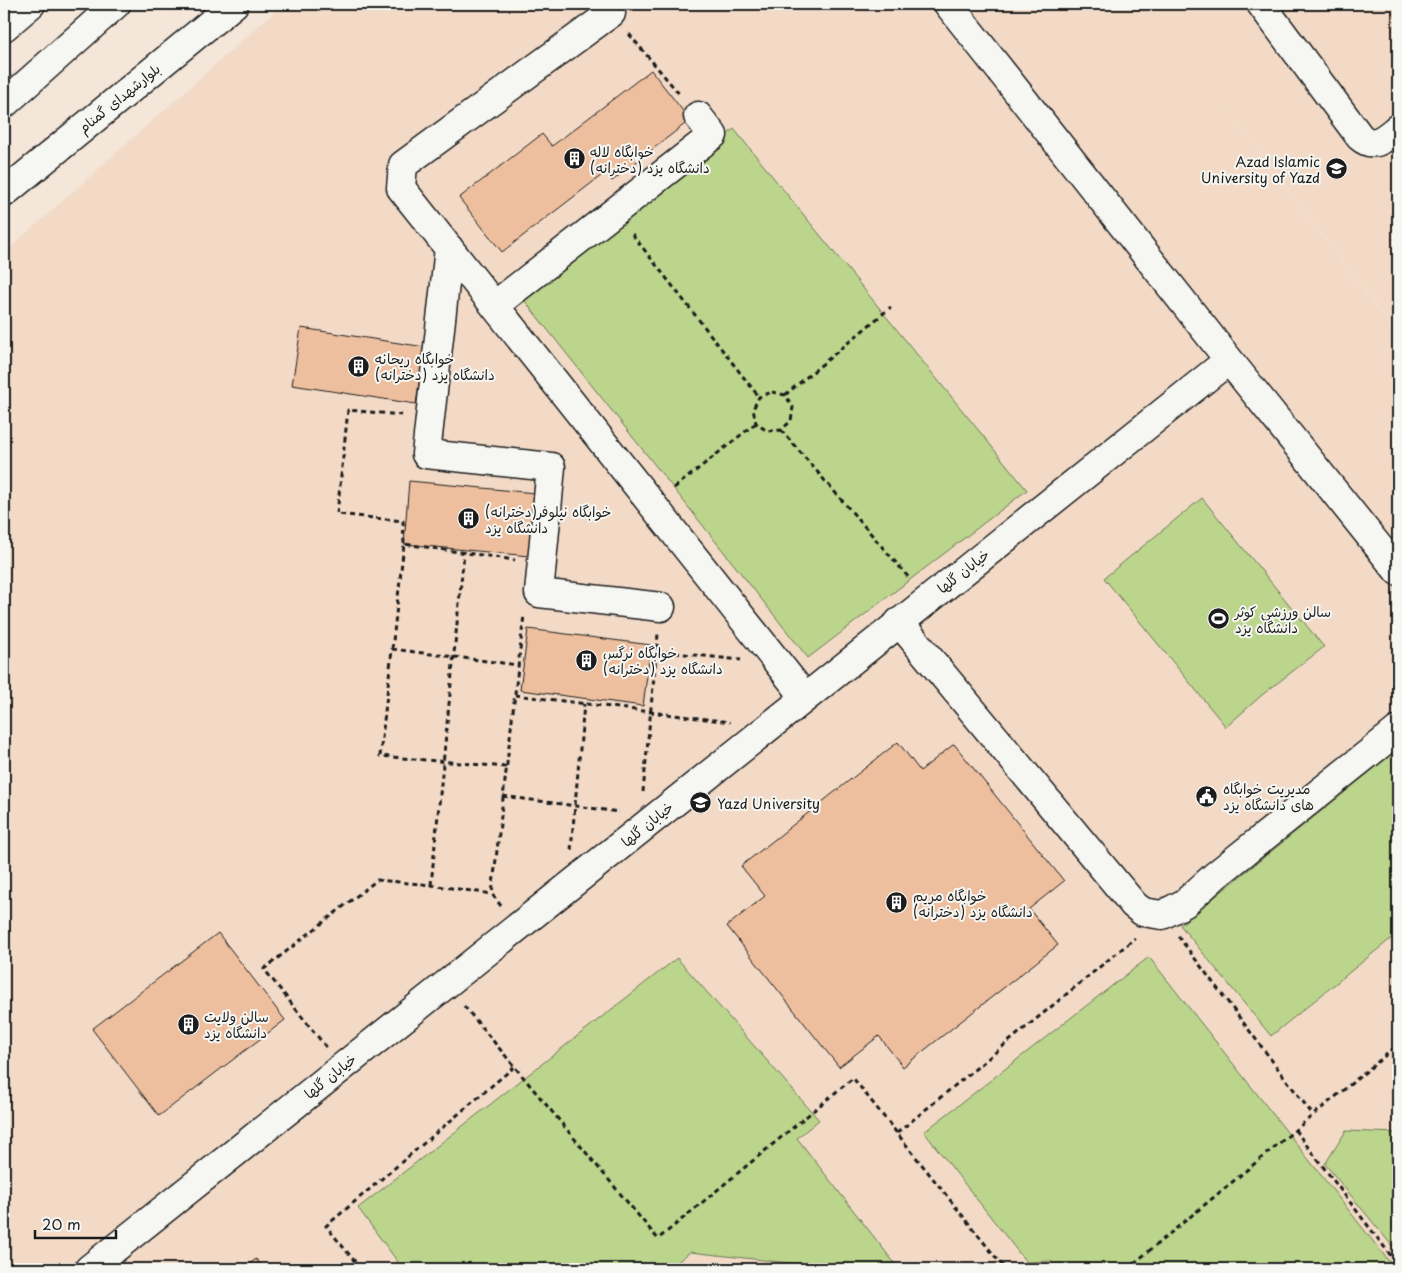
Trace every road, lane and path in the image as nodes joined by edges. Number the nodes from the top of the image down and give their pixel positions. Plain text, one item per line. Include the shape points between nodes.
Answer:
1 (31, 4) edge
2 (116, 4) edge
3 (234, 4) edge
4 (948, 4) edge
5 (1261, 4) edge
6 (611, 13) joint
7 (4, 27) edge
8 (4, 104) edge
9 (698, 116) joint
10 (1398, 128) edge
11 (4, 193) edge
12 (615, 211) junction
13 (448, 248) junction
14 (495, 305) junction
15 (891, 306) dead end
16 (1229, 360) junction
17 (785, 395) junction
18 (759, 397) junction
19 (430, 418) junction
20 (756, 423) junction
21 (781, 430) junction
22 (653, 504) junction
23 (404, 544) junction
24 (464, 553) junction
25 (542, 564) junction
26 (1398, 571) edge
27 (927, 600) junction
28 (661, 607) joint
29 (525, 609) dead end
30 (899, 622) junction
31 (392, 650) junction
32 (657, 651) junction
33 (454, 657) junction
34 (779, 664) junction
35 (518, 665) junction
36 (515, 696) junction
37 (805, 697) junction
38 (584, 704) junction
39 (651, 712) junction
40 (1398, 730) edge
41 (759, 734) junction
42 (443, 762) junction
43 (506, 767) junction
44 (503, 796) junction
45 (575, 805) junction
46 (648, 816) junction
47 (431, 884) junction
48 (567, 887) junction
49 (492, 894) junction
50 (1162, 916) junction
51 (517, 927) junction
52 (446, 984) junction
53 (1398, 1045) edge
54 (342, 1067) junction
55 (514, 1067) junction
56 (1313, 1115) junction
57 (1295, 1130) junction
58 (897, 1133) junction
59 (1398, 1266) edge
60 (89, 1269) edge
61 (361, 1269) edge
62 (1005, 1269) edge
63 (1127, 1269) edge

1 - 7 main road
2 - 8 main road
3 - 11 main road, بلوارشهدای گمنام
4 - 16 main road
5 - 10 main road via 1360,137 1373,144 1384,140
6 - 9 path
6 - 13 main road via 403,165 401,188
9 - 12 main road via 713,136
12 - 14 main road
12 - 18 path
13 - 14 main road
13 - 19 main road
14 - 22 main road
15 - 17 path
16 - 26 main road
16 - 27 main road, خیابان گلها
17 - 18 path via 772,392
17 - 21 path via 793,407 791,421
18 - 20 path via 753,409
19 - 23 path via 348,410 337,514 403,521
19 - 25 main road via 426,454 551,467
20 - 21 path via 767,431
20 - 22 path
21 - 27 path
22 - 34 main road
23 - 24 path
23 - 31 path
24 - 25 path
24 - 33 path
25 - 28 main road via 539,594
27 - 30 main road, خیابان گلها
28 - 32 path
29 - 35 path
30 - 37 main road, خیابان گلها
30 - 50 main road via 1134,905 1143,912
31 - 33 path
31 - 42 path via 380,756
32 - 34 path
32 - 39 path
33 - 35 path
33 - 42 path
34 - 37 main road
35 - 36 path
36 - 38 path
36 - 43 path
37 - 41 main road, خیابان گلها
38 - 39 path
38 - 45 path
39 - 41 path via 740,723
39 - 46 path
40 - 50 main road via 1216,875 1185,904
41 - 46 main road, خیابان گلها
42 - 43 path
42 - 47 path
43 - 44 path
44 - 45 path
44 - 49 path
45 - 46 path
45 - 48 path
46 - 48 main road, خیابان گلها
47 - 49 path
47 - 54 path via 377,880 264,969
48 - 51 main road, خیابان گلها
49 - 51 path
50 - 56 path
50 - 58 path
51 - 52 main road, خیابان گلها
52 - 54 main road, خیابان گلها
52 - 55 path
53 - 56 path
54 - 60 main road, خیابان گلها
55 - 58 path via 658,1239 853,1078
55 - 61 path via 326,1226
56 - 57 path
57 - 59 path
57 - 63 path
58 - 62 path

